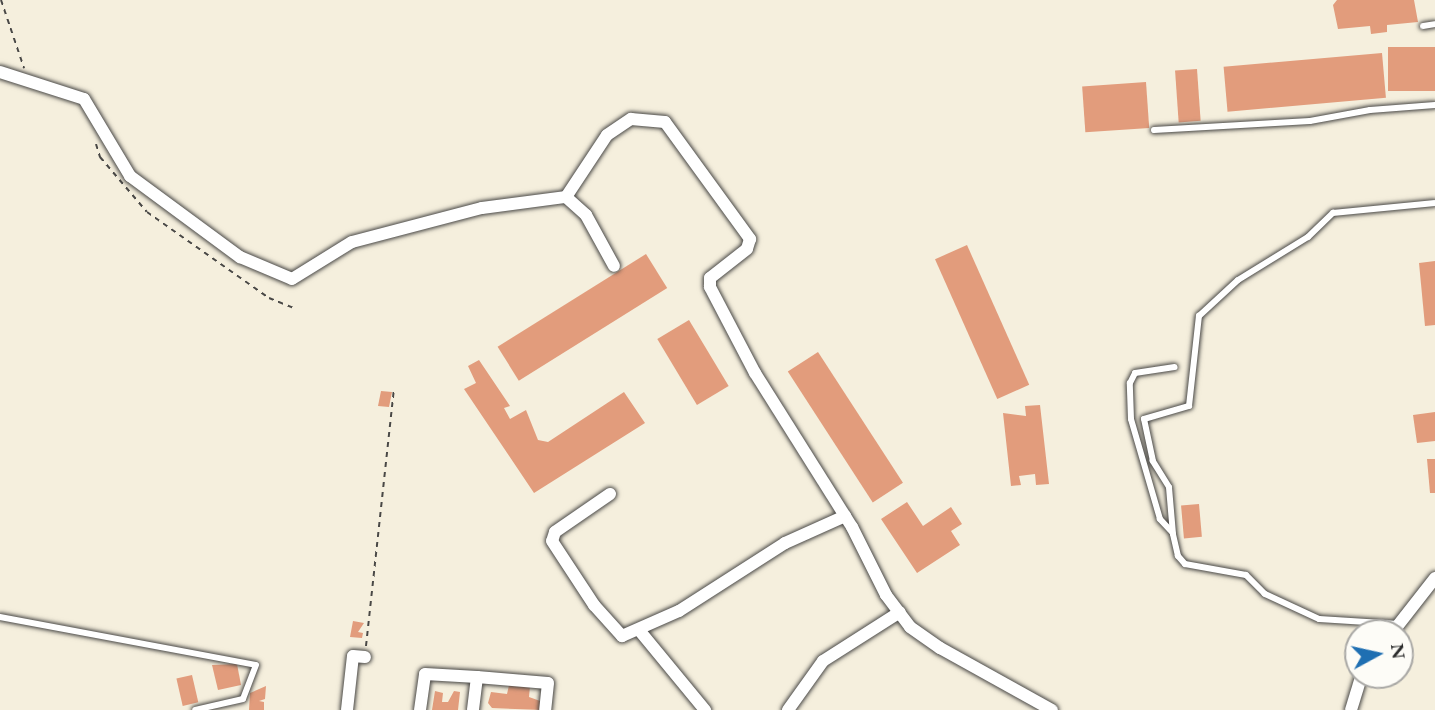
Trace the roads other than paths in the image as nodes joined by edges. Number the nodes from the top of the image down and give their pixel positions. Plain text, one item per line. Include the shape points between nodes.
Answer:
1 (1435, 24) edge
2 (1423, 26) dead end
3 (0, 72) edge
4 (1435, 105) edge
5 (1154, 130) dead end
6 (566, 197) junction
7 (1435, 203) edge
8 (614, 266) dead end
9 (1175, 368) dead end
10 (610, 494) dead end
11 (845, 516) junction
12 (1173, 534) junction
13 (1435, 578) edge
14 (900, 612) junction
15 (0, 617) edge
16 (1403, 619) edge
17 (1344, 621) edge
18 (639, 630) junction
19 (365, 657) road end
20 (477, 677) junction
21 (1358, 689) edge
22 (195, 710) edge
23 (347, 710) edge
24 (420, 710) edge
25 (473, 710) edge
26 (545, 710) edge
27 (705, 710) edge
28 (788, 710) edge
29 (1052, 710) edge
30 (1351, 710) edge

1 - 2 lane
3 - 6 street via 84,99 130,176 240,257 292,279 352,242 482,208
4 - 5 lane via 1310,121
6 - 8 street via 586,215
6 - 11 street via 607,135 631,119 665,122 750,239 747,249 710,278 710,288 755,373
7 - 12 lane via 1333,213 1308,237 1238,280 1206,307 1195,334 1192,401 1184,408 1144,419 1153,461 1169,487
9 - 12 lane via 1135,373 1130,383 1131,419 1160,519
10 - 18 street via 555,532 552,541 594,605 622,636
11 - 14 street
11 - 18 street via 785,543 714,590
12 - 17 lane via 1178,556 1185,564 1247,575 1265,594 1318,618
13 - 16 street
14 - 28 street via 823,661
14 - 29 street via 910,626 940,648
15 - 22 lane via 256,665 243,699
18 - 27 street
19 - 23 street via 353,656
20 - 24 street via 425,674
20 - 25 street
20 - 26 street via 548,683
21 - 30 street

